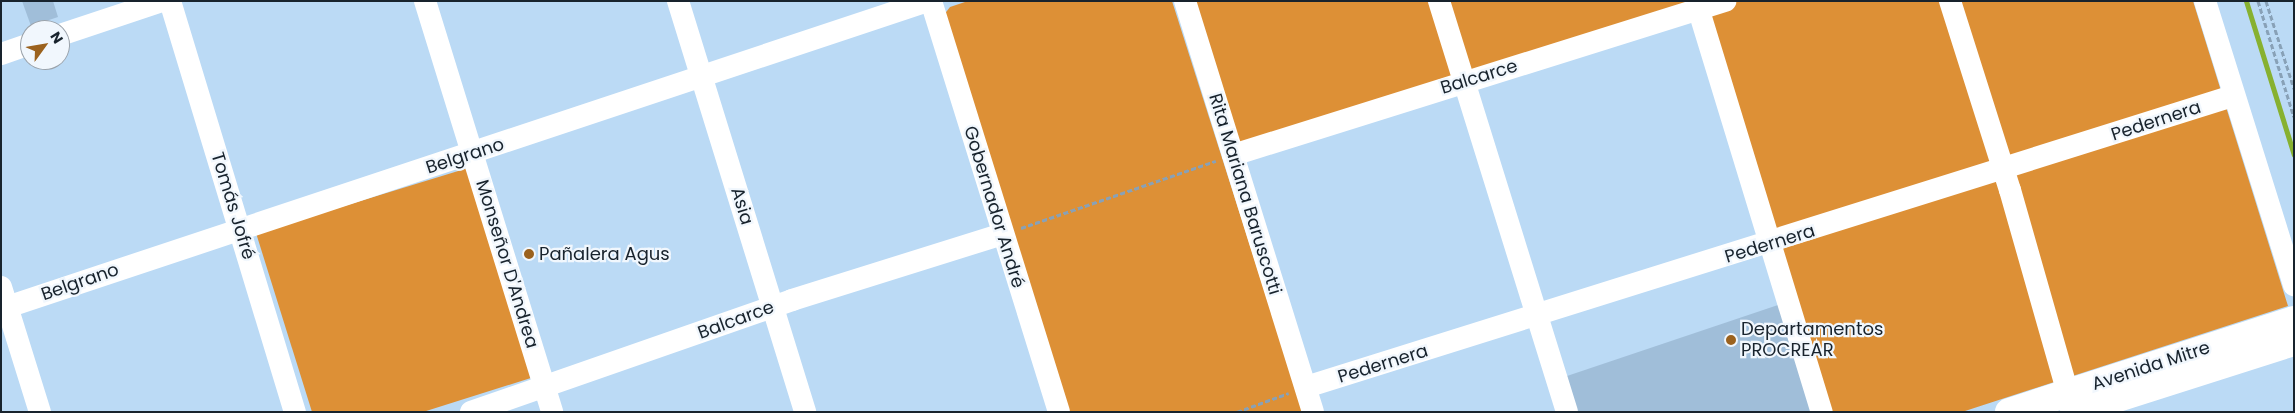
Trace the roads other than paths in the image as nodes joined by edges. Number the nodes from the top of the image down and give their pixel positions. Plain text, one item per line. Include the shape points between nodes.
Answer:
1 (162, 1) edge
2 (170, 1) edge
3 (425, 1) edge
4 (678, 1) edge
5 (929, 1) edge
6 (1185, 1) edge
7 (1439, 1) edge
8 (1725, 1) edge
9 (1950, 1) edge
10 (2205, 1) edge
11 (1697, 5) edge
12 (70, 32) edge
13 (20, 47) edge
14 (1, 54) edge
15 (702, 77) junction
16 (1465, 81) junction
17 (2234, 96) junction
18 (473, 154) junction
19 (1233, 155) junction
20 (2004, 169) junction
21 (240, 228) junction
22 (1002, 234) junction
23 (1771, 244) junction
24 (2294, 285) edge
25 (3, 301) edge
26 (773, 308) junction
27 (1537, 316) junction
28 (2294, 320) edge
29 (2294, 342) edge
30 (544, 388) junction
31 (1306, 388) junction
32 (2071, 406) edge
33 (40, 412) edge
34 (295, 412) edge
35 (471, 412) edge
36 (552, 412) edge
37 (805, 412) edge
38 (1059, 412) edge
39 (1313, 412) edge
40 (1567, 412) edge
41 (1822, 412) edge
42 (2009, 412) edge

1 - 12 street
2 - 21 street, Tomás Jofré
3 - 18 street, Monseñor D'Andrea
4 - 15 street, Asia
5 - 15 street, Belgrano
5 - 22 street, Gobernador André
6 - 19 street, Rita Mariana Baruscotti
7 - 16 street
8 - 11 street, Balcarce
9 - 20 street
10 - 17 street
11 - 16 street, Balcarce
11 - 23 street
13 - 14 street
15 - 18 street, Belgrano
15 - 26 street, Asia
16 - 19 street, Balcarce
16 - 27 street
17 - 20 street, Pedernera
17 - 24 street
18 - 21 street, Belgrano
18 - 30 street, Monseñor D'Andrea
19 - 31 street, Rita Mariana Baruscotti
20 - 23 street, Pedernera
20 - 32 street via 2061,361
21 - 25 street, Belgrano
21 - 34 street, Tomás Jofré
22 - 26 street, Balcarce
22 - 38 street, Gobernador André
23 - 27 street, Pedernera
23 - 41 street
25 - 33 street
26 - 30 street, Balcarce
26 - 37 street, Asia
27 - 31 street, Pedernera
27 - 40 street
28 - 32 main road, Avenida Mitre
29 - 32 main road, Avenida Mitre
30 - 35 street, Balcarce
30 - 36 street, Monseñor D'Andrea
31 - 39 street, Rita Mariana Baruscotti
32 - 42 main road, Avenida Mitre

